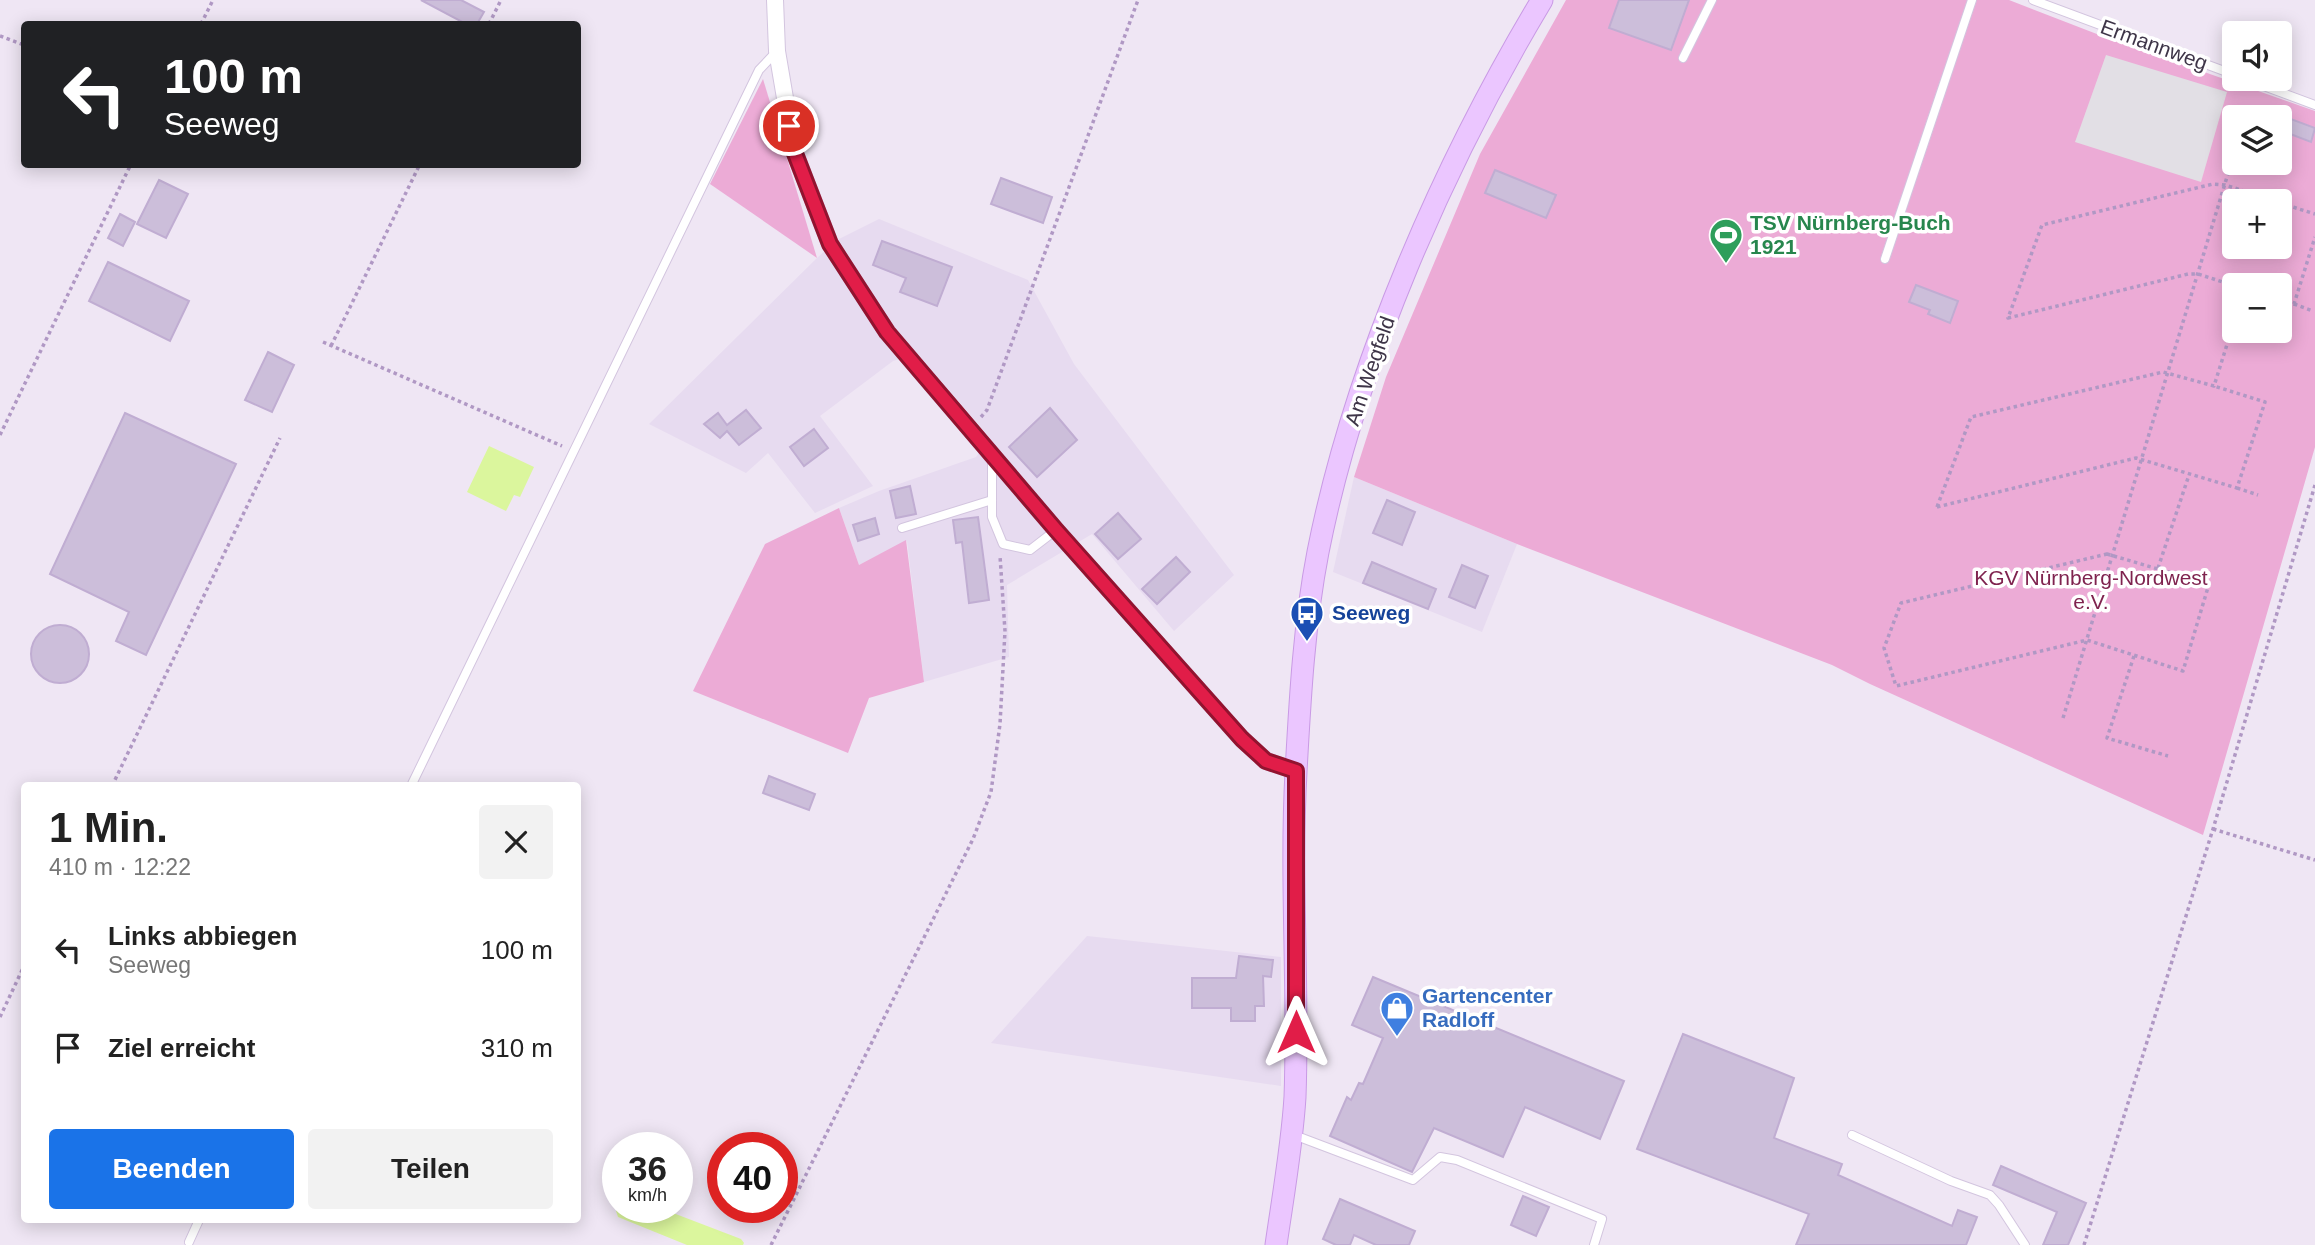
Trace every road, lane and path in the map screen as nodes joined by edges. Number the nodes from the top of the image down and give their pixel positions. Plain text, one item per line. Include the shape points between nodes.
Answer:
1 (213, 0) edge
2 (500, 0) edge
3 (775, 0) edge
4 (1138, 0) edge
5 (1542, 0) edge
6 (1712, 0) edge
7 (1972, 0) edge
8 (2033, 0) edge
9 (202, 21) edge
10 (490, 21) edge
11 (0, 36) edge
12 (21, 44) edge
13 (777, 51) junction
14 (1684, 58) dead end
15 (2222, 70) edge
16 (2279, 91) edge
17 (2315, 104) edge
18 (129, 168) edge
19 (418, 168) edge
20 (2228, 175) edge
21 (2225, 185) junction
22 (2237, 189) edge
23 (2292, 207) edge
24 (2315, 214) edge
25 (2315, 237) edge
26 (1885, 259) dead end
27 (2198, 274) junction
28 (2222, 282) edge
29 (2294, 304) joint
30 (2313, 311) dead end
31 (323, 342) dead end
32 (2227, 343) edge
33 (331, 346) junction
34 (2169, 372) junction
35 (2214, 386) junction
36 (970, 430) junction
37 (0, 435) edge
38 (280, 438) dead end
39 (574, 451) junction
40 (992, 457) junction
41 (2142, 459) junction
42 (2189, 475) junction
43 (2315, 485) edge
44 (2237, 488) junction
45 (2258, 495) dead end
46 (992, 500) junction
47 (902, 528) dead end
48 (1056, 530) junction
49 (1003, 544) junction
50 (2114, 554) junction
51 (2158, 568) junction
52 (2087, 640) junction
53 (2134, 656) junction
54 (2063, 718) dead end
55 (2168, 756) dead end
56 (1296, 771) junction
57 (114, 782) edge
58 (413, 782) edge
59 (2213, 829) junction
60 (2315, 860) edge
61 (21, 972) edge
62 (0, 1017) edge
63 (1292, 1134) junction
64 (1852, 1135) dead end
65 (198, 1223) edge
66 (189, 1242) dead end
67 (771, 1245) edge
68 (1276, 1245) edge
69 (1594, 1245) edge
70 (2025, 1245) edge
71 (2084, 1245) edge

1 - 9 path
2 - 10 path
3 - 13 street
4 - 36 path via 987,410
5 - 56 street, Am Wegfeld via 1437,202 1393,304 1352,423 1317,556
6 - 14 lane
7 - 26 lane
8 - 15 lane, Ermannweg
11 - 12 path
13 - 36 street via 794,151 830,244 887,332
13 - 39 lane via 759,70
16 - 17 lane
18 - 37 path
19 - 33 path
20 - 21 path
21 - 22 path
21 - 27 path
21 - 27 path via 2213,184 2042,225 2008,318
23 - 24 path
25 - 29 path
27 - 28 path
27 - 34 path
29 - 30 path
31 - 33 path
32 - 35 path
33 - 39 path
34 - 35 path
34 - 41 path
34 - 41 path via 1971,418 1937,507
35 - 44 path via 2265,402
36 - 40 street
38 - 57 path
39 - 58 lane
40 - 46 lane
40 - 48 street
41 - 42 path
41 - 50 path
42 - 44 path
42 - 51 path
43 - 59 path
44 - 45 path
46 - 47 lane
46 - 49 lane via 992,517
48 - 49 lane via 1030,550
48 - 56 street via 1242,739 1266,761
49 - 67 path via 999,562 1005,631 1000,724 990,792 973,839
50 - 51 path
50 - 52 path
50 - 52 path via 1902,603 1884,648 1896,686
51 - 53 path via 2209,584 2183,671
52 - 53 path
52 - 54 path
53 - 55 path via 2107,738
56 - 63 street, Am Wegfeld
59 - 60 path
59 - 71 path
61 - 62 path
63 - 68 street, Am Wegfeld
63 - 69 lane via 1413,1180 1440,1157 1457,1160 1602,1219
64 - 70 lane via 1990,1195
65 - 66 lane

